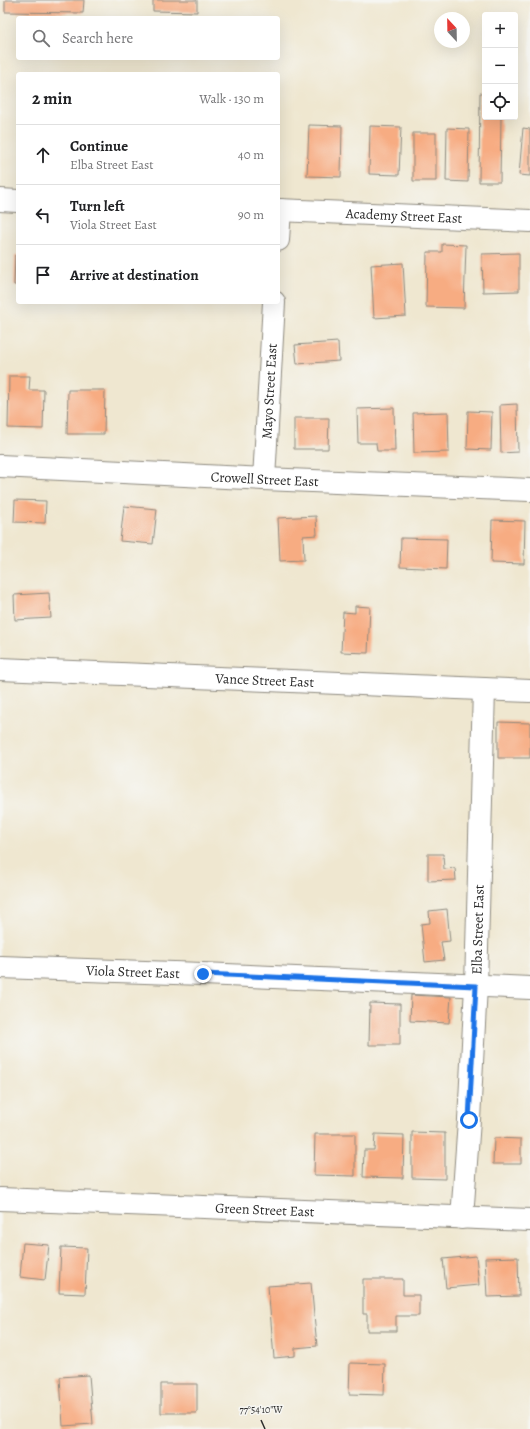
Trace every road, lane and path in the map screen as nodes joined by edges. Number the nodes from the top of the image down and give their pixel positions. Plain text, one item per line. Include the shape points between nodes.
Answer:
1 (0, 200) edge
2 (16, 201) edge
3 (280, 210) edge
4 (530, 221) edge
5 (274, 304) edge
6 (0, 466) edge
7 (264, 480) junction
8 (530, 490) edge
9 (0, 669) edge
10 (484, 689) junction
11 (530, 691) edge
12 (0, 967) edge
13 (476, 986) junction
14 (530, 988) edge
15 (0, 1200) edge
16 (462, 1218) junction
17 (530, 1220) edge

1 - 2 street
3 - 4 street, Academy Street East
5 - 7 street, Mayo Street East
6 - 7 street, Crowell Street East
7 - 8 street, Crowell Street East
9 - 10 street, Vance Street East
10 - 11 street, Vance Street East
10 - 13 street, Elba Street East
12 - 13 street, Viola Street East
13 - 14 street, Viola Street East
13 - 16 street, Elba Street East
15 - 16 street, Green Street East
16 - 17 street, Green Street East

